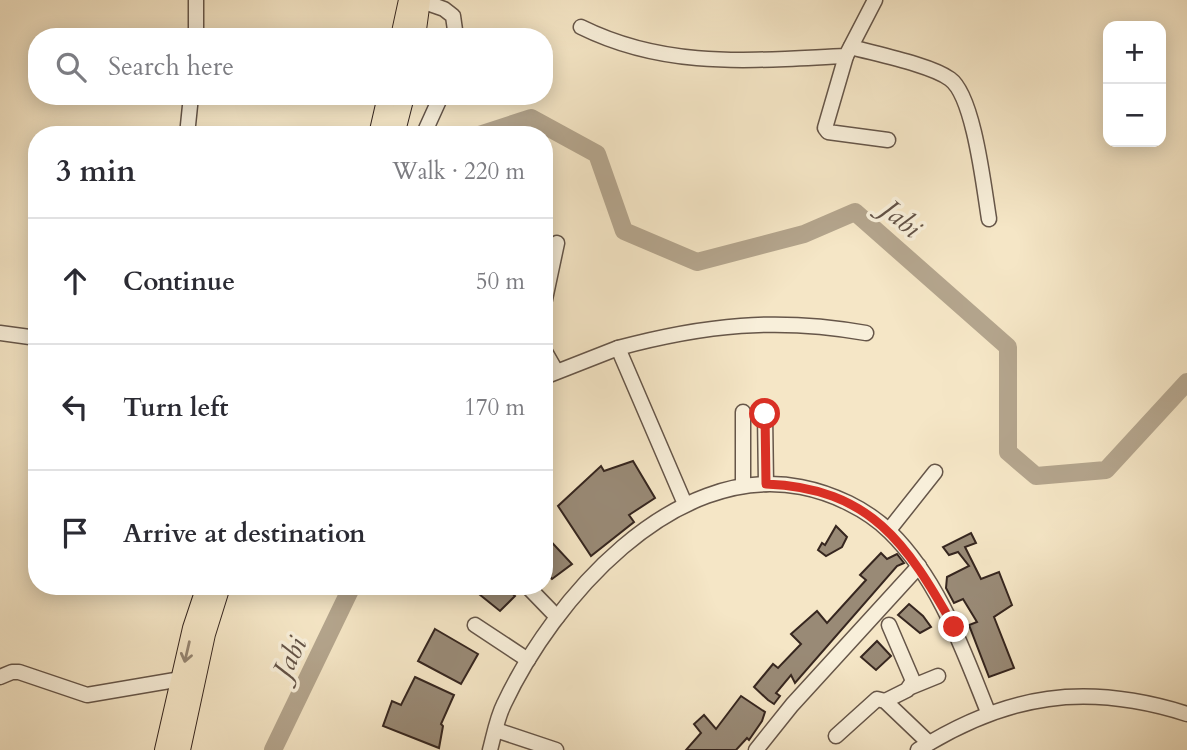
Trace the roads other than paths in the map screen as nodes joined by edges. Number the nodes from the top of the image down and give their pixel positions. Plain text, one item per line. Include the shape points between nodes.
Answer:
1 (195, 0) edge
2 (416, 0) edge
3 (874, 0) edge
4 (581, 27) dead end
5 (196, 28) edge
6 (404, 28) edge
7 (415, 28) edge
8 (457, 28) edge
9 (849, 51) junction
10 (190, 105) edge
11 (385, 105) edge
12 (403, 105) edge
13 (437, 105) edge
14 (188, 126) edge
15 (380, 126) edge
16 (398, 126) edge
17 (427, 126) edge
18 (888, 140) dead end
19 (989, 219) dead end
20 (557, 243) dead end
21 (553, 262) edge
22 (0, 332) edge
23 (866, 333) dead end
24 (28, 337) edge
25 (618, 348) junction
26 (553, 373) edge
27 (743, 412) dead end
28 (765, 414) dead end
29 (935, 472) dead end
30 (766, 484) junction
31 (743, 486) junction
32 (685, 504) junction
33 (889, 530) junction
34 (919, 566) junction
35 (204, 595) edge
36 (218, 595) edge
37 (535, 595) edge
38 (556, 617) junction
39 (475, 625) dead end
40 (889, 625) dead end
41 (528, 660) junction
42 (938, 676) dead end
43 (0, 677) edge
44 (181, 679) junction
45 (911, 687) junction
46 (885, 701) junction
47 (988, 712) junction
48 (1187, 714) edge
49 (496, 730) junction
50 (836, 736) dead end
51 (923, 747) edge
52 (164, 750) edge
53 (181, 750) edge
54 (490, 750) edge
55 (556, 750) edge
56 (756, 750) edge

1 - 5 street
2 - 6 main road
2 - 7 main road
2 - 8 street via 444,9 453,16
3 - 9 street
4 - 9 street via 615,44 660,54 733,60
9 - 18 street via 825,128
9 - 19 street via 942,74 955,83 971,120
10 - 14 street
11 - 15 main road
12 - 16 main road
13 - 17 street
20 - 21 street
22 - 24 street
23 - 25 street via 777,323 727,325
25 - 26 street
25 - 32 street
27 - 31 street
28 - 30 street
29 - 33 street
30 - 31 street
30 - 33 street via 817,491 848,503
31 - 32 street
32 - 38 street via 634,540
33 - 34 street
34 - 47 street via 954,627
34 - 56 street
35 -> 44 main road
36 - 53 main road
37 - 38 street
38 - 41 street
39 - 41 street
40 - 45 street
41 - 49 street via 502,707
42 - 45 street
43 - 44 street via 19,673 86,695
44 - 52 main road
45 - 46 street
46 - 50 street via 872,701
46 - 51 street
47 - 48 street via 1042,698 1087,697 1154,704
47 - 51 street
49 - 54 street
49 - 55 street

